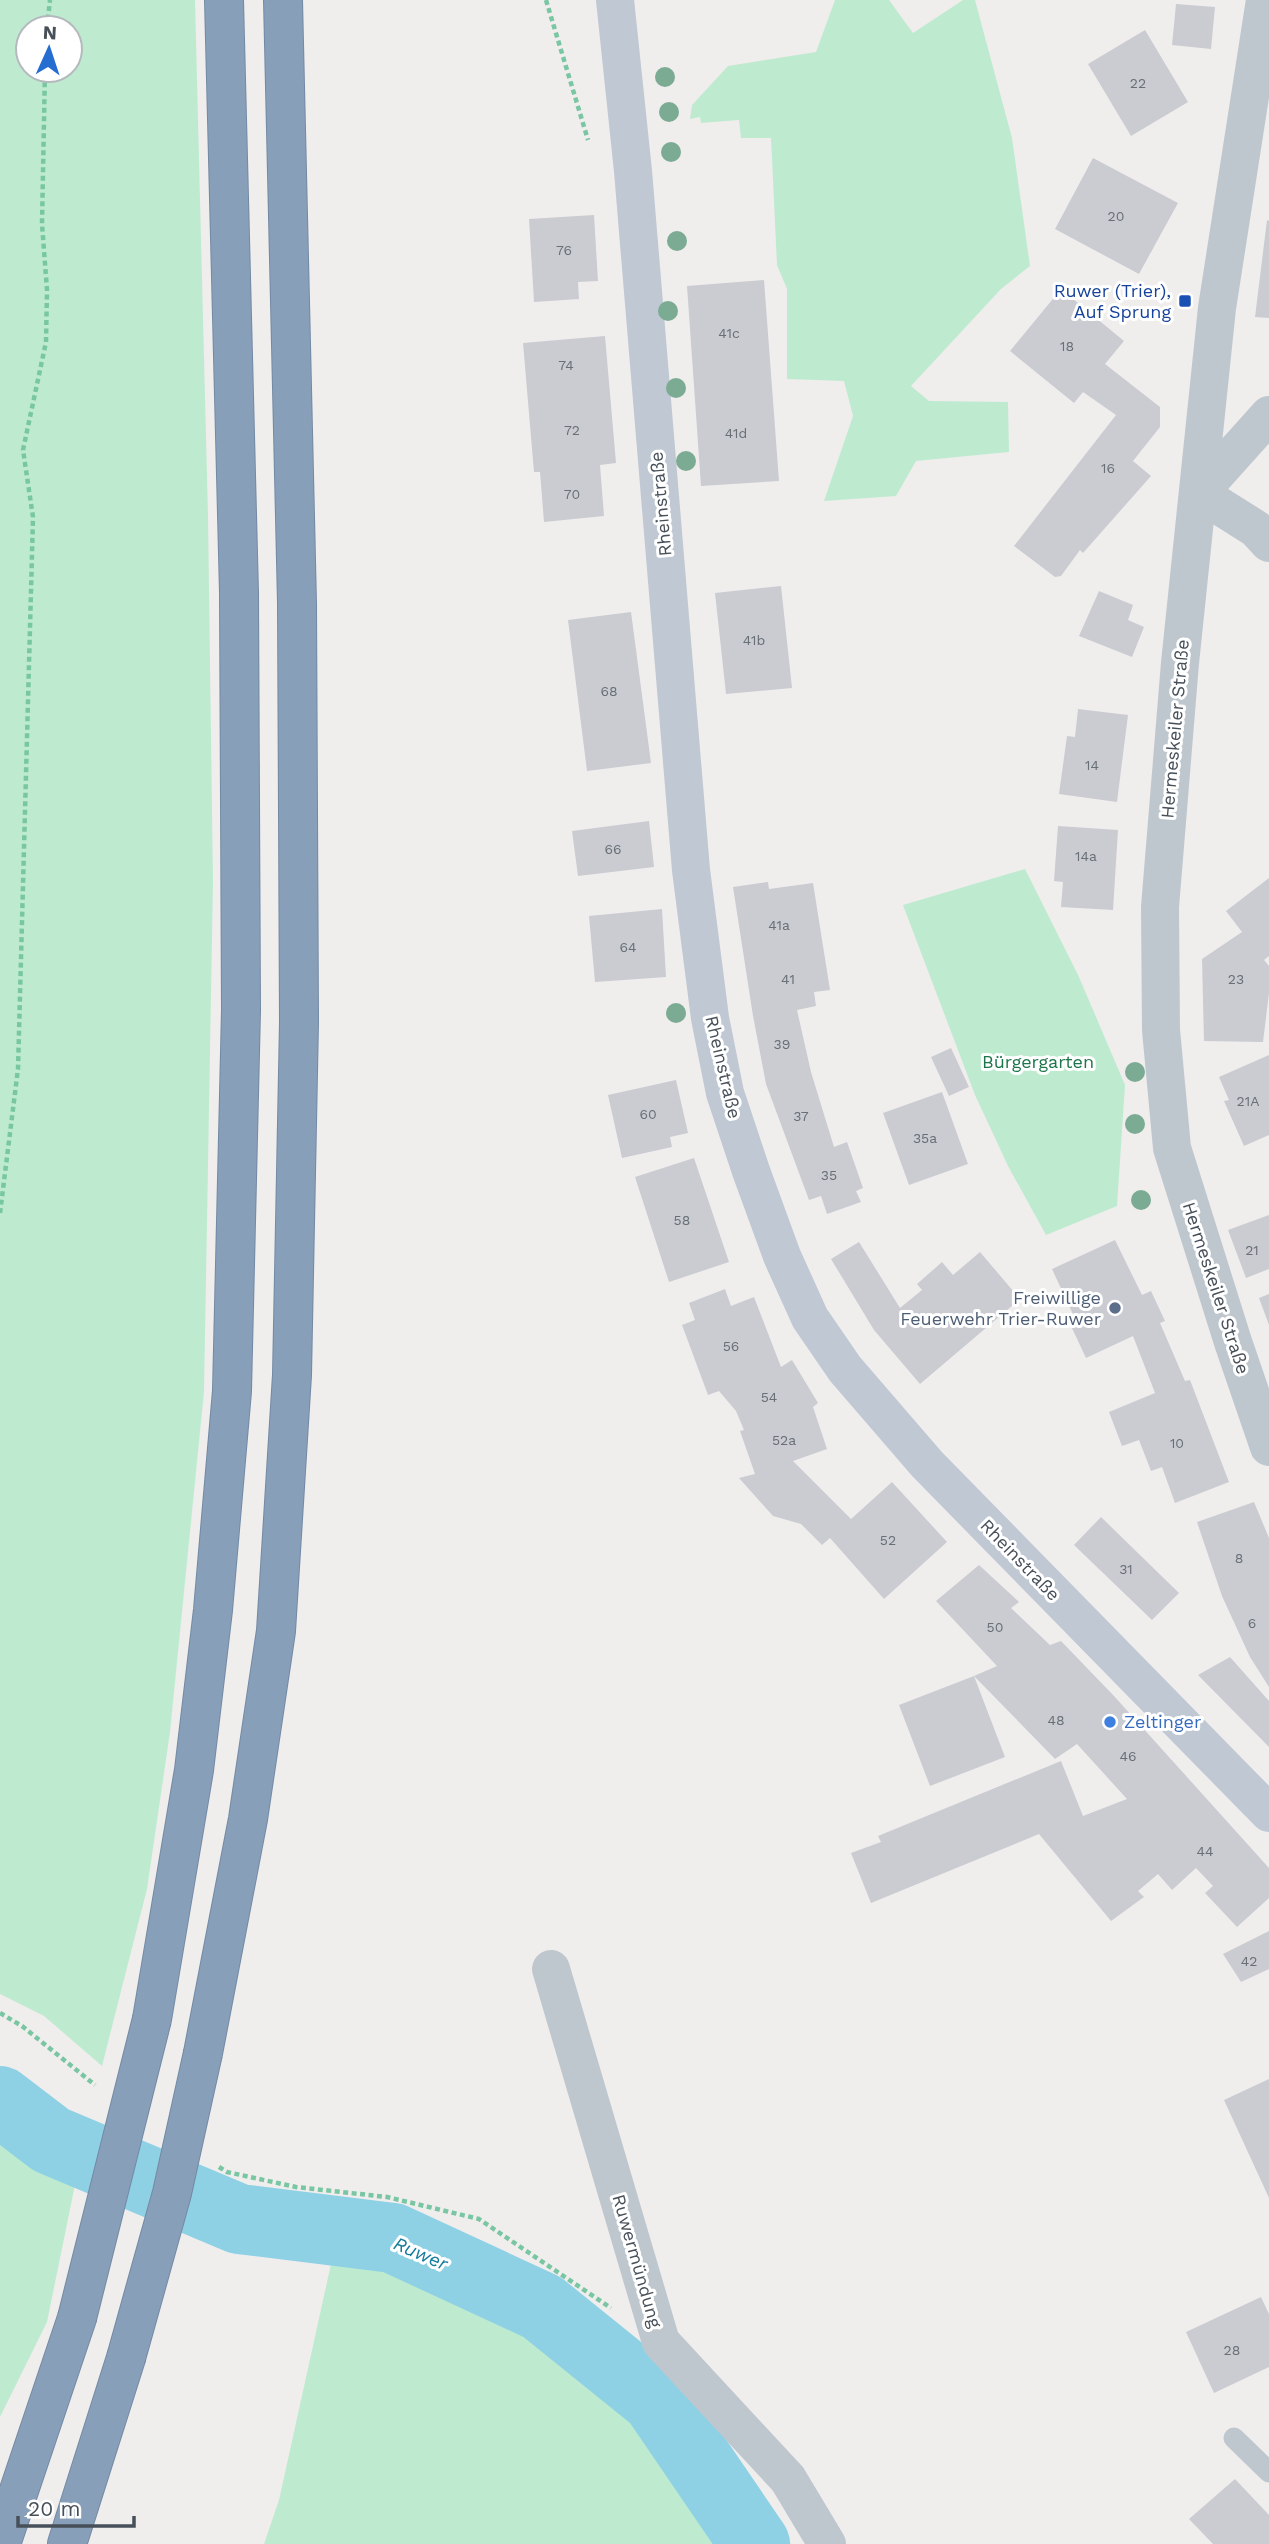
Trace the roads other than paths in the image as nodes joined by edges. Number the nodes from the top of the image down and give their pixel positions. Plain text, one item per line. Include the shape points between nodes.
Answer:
1 (224, 0) edge
2 (283, 0) edge
3 (615, 0) edge
4 (1265, 0) edge
5 (1269, 415) edge
6 (1199, 493) junction
7 (1269, 543) edge
8 (1269, 1447) edge
9 (1269, 1813) edge
10 (551, 1969) dead end
11 (1234, 2438) dead end
12 (1269, 2472) edge
13 (1, 2544) edge
14 (67, 2544) edge
15 (827, 2544) edge

1 - 13 highway, bridge via 239,593 241,996 232,1391 213,1610 194,1770 152,2019 77,2318
2 - 14 highway, bridge via 297,603 299,1022 292,1375 276,1631 248,1819 172,2193
3 - 9 main road, Rheinstraße via 691,870 710,1018 725,1093 782,1256 810,1318 845,1369 927,1464
4 - 6 street, Hermeskeiler Straße via 1217,308
5 - 6 street
6 - 7 street via 1256,528
6 - 8 street, Hermeskeiler Straße via 1160,907 1161,1030 1172,1148
10 - 15 street, Ruwermündung via 661,2342 788,2479
11 - 12 lane

